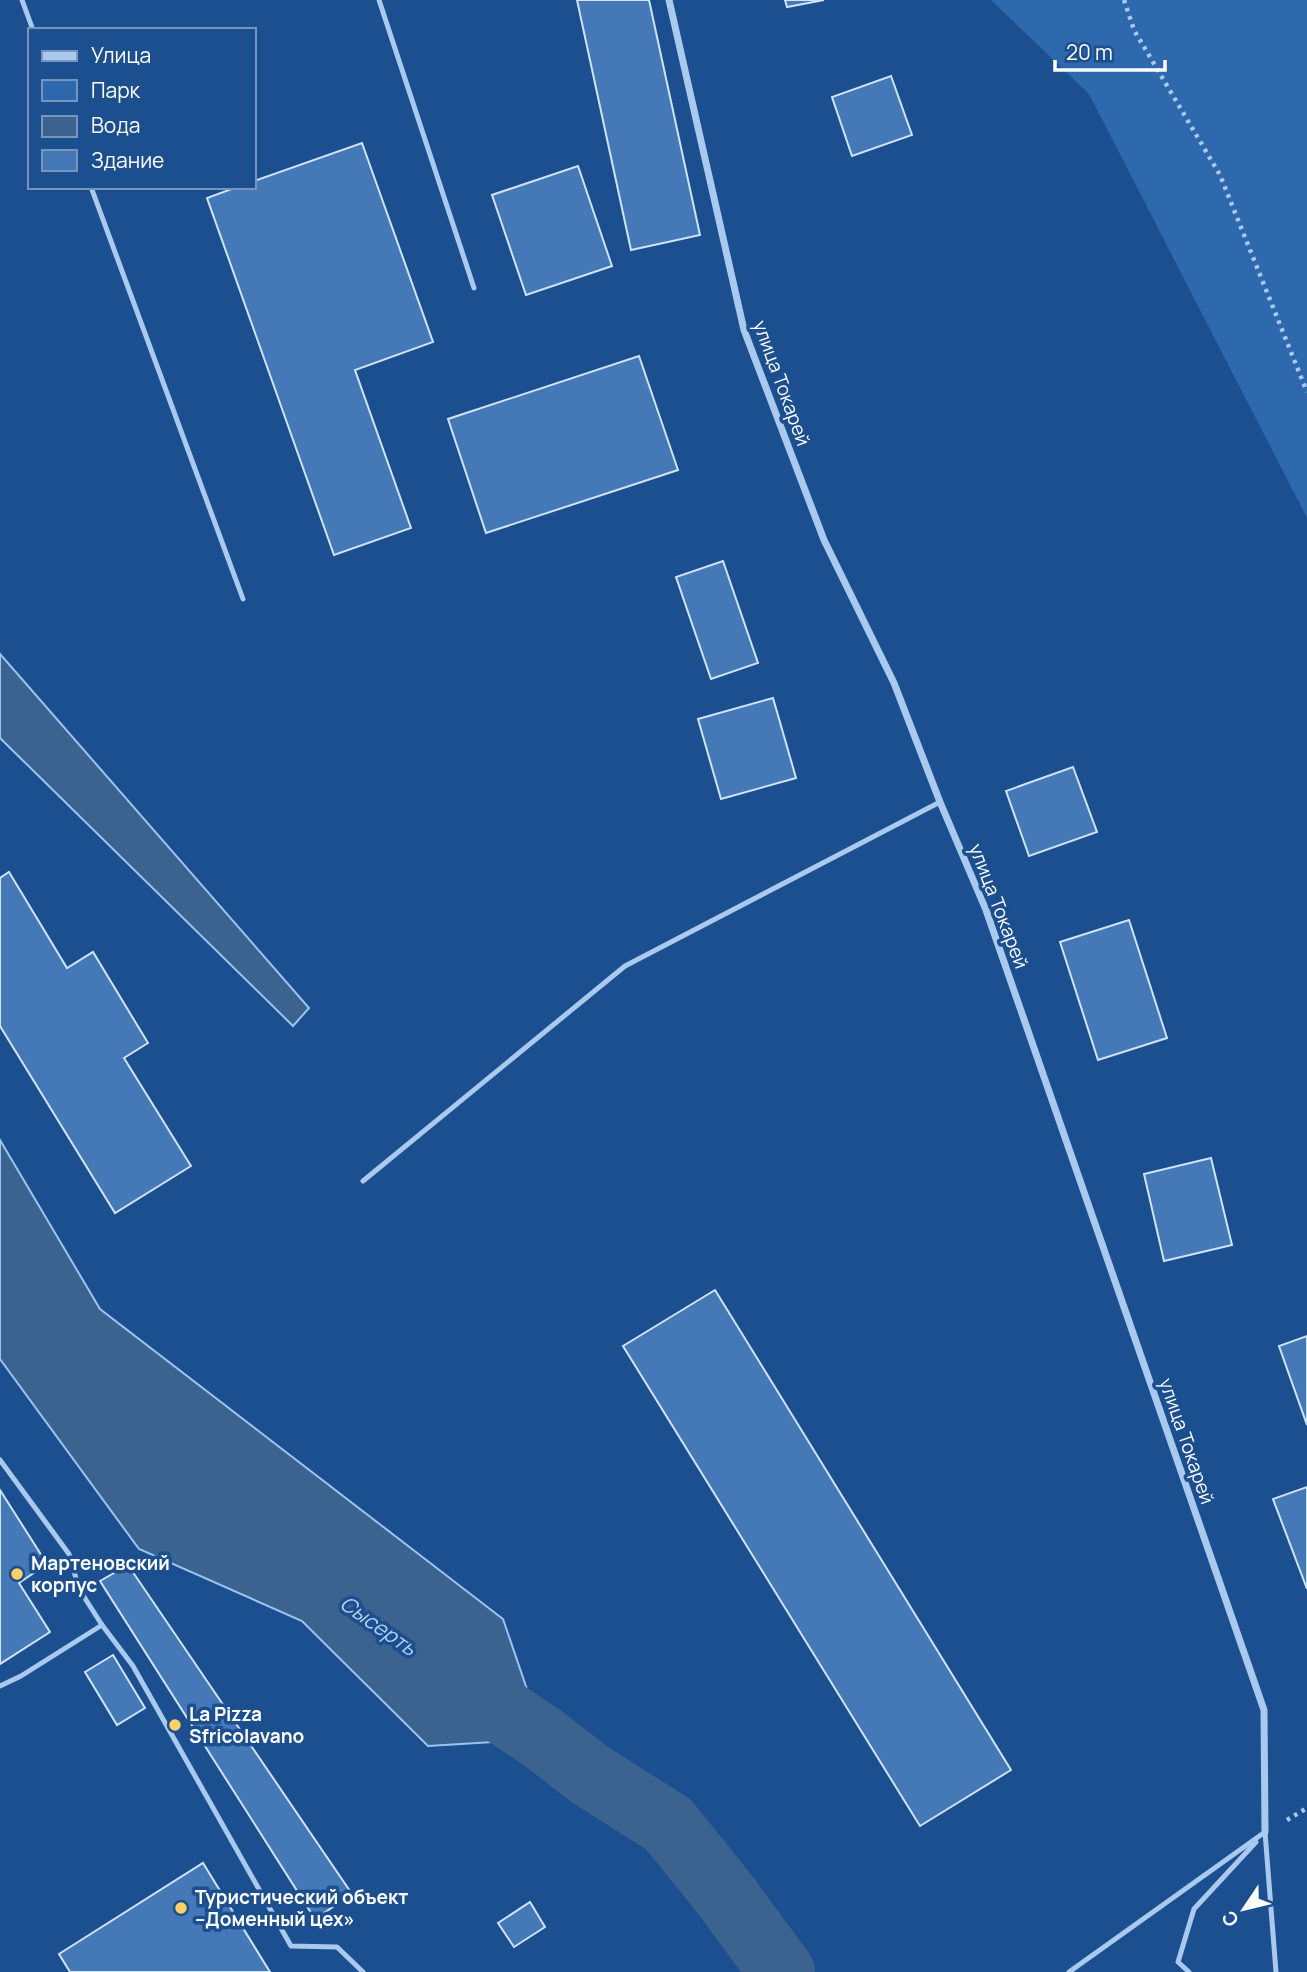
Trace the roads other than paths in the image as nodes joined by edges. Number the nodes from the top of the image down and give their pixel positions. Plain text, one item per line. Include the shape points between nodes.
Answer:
1 (22, 0) edge
2 (379, 0) edge
3 (669, 0) edge
4 (32, 28) edge
5 (92, 189) edge
6 (474, 288) dead end
7 (243, 599) dead end
8 (940, 802) junction
9 (363, 1181) dead end
10 (0, 1460) edge
11 (102, 1625) junction
12 (0, 1686) edge
13 (1265, 1832) junction
14 (363, 1972) edge
15 (1069, 1972) edge
16 (1189, 1972) edge
17 (1276, 1972) edge

1 - 4 lane
2 - 6 lane
3 - 8 street, улица Токарей via 744,330 824,540 894,683
5 - 7 lane
8 - 9 lane via 625,966
8 - 13 street, улица Токарей via 986,909 1264,1710
10 - 11 lane via 69,1554 79,1589
11 - 12 lane
11 - 14 lane via 133,1666 291,1946 337,1947
13 - 15 lane
13 - 16 lane via 1194,1909 1178,1962
13 - 17 lane

